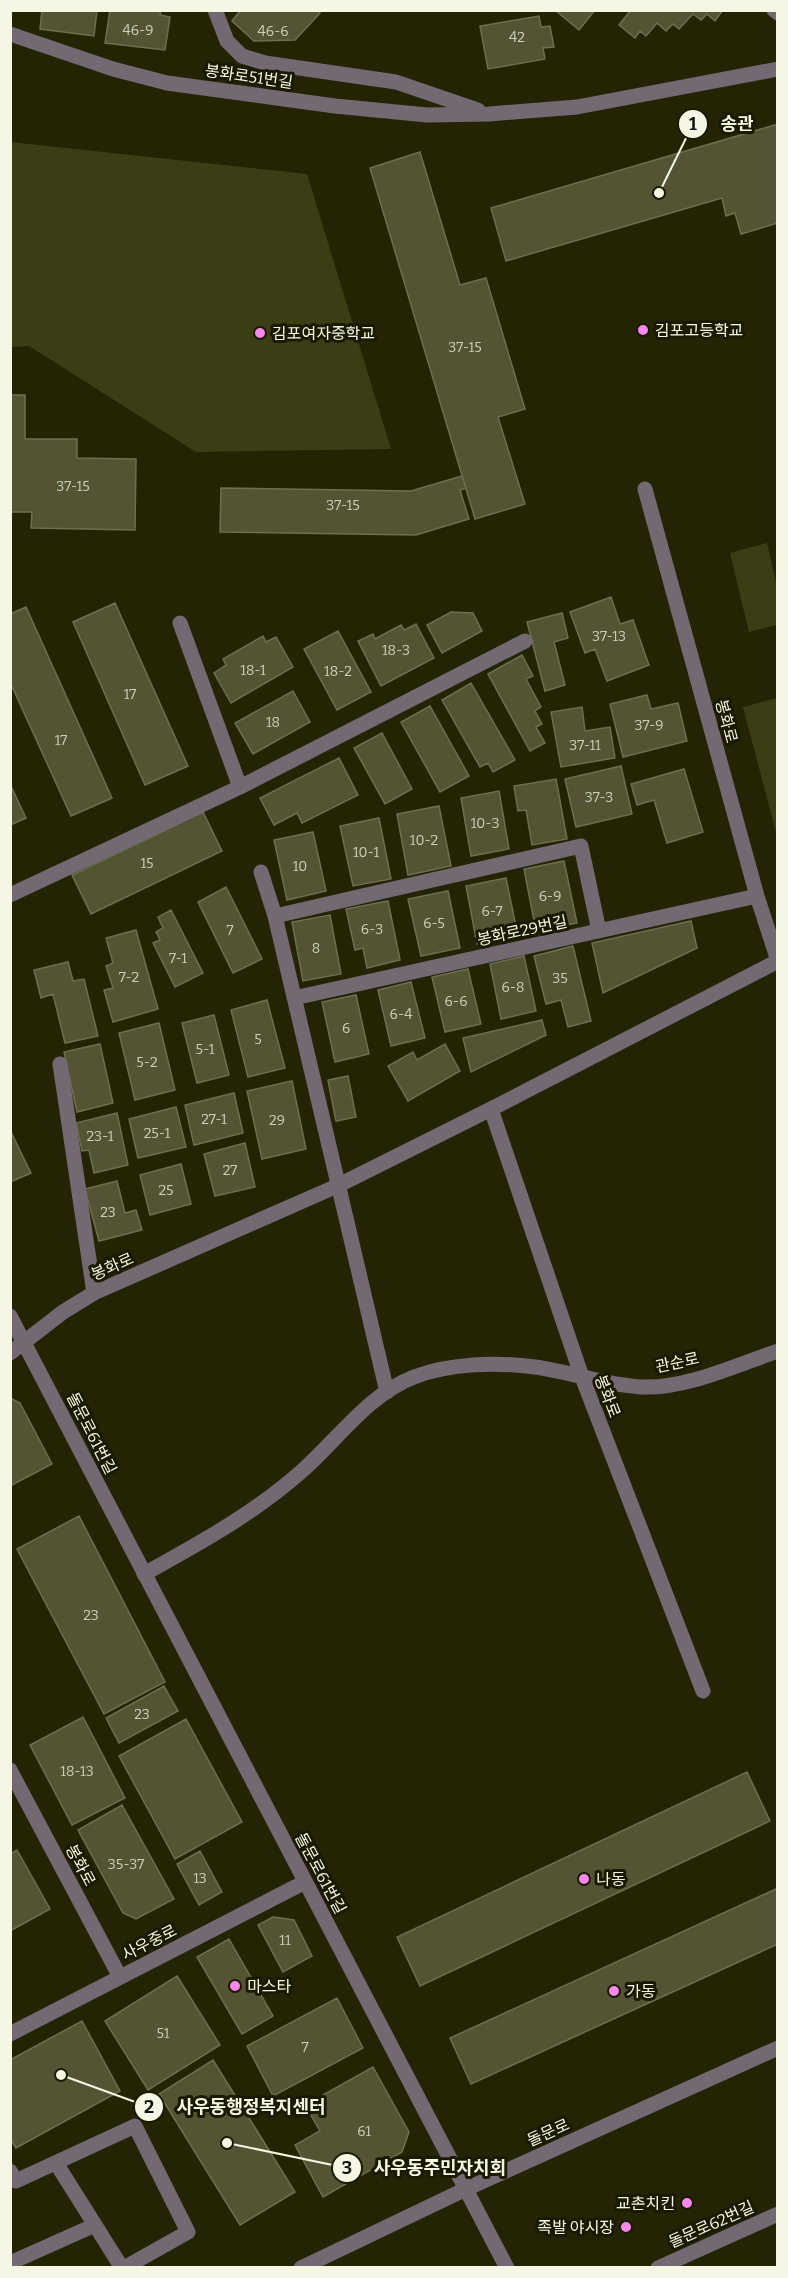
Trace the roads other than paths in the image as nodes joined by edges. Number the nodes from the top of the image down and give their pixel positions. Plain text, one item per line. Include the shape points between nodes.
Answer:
1 (215, 10) edge
2 (10, 34) edge
3 (777, 69) edge
4 (489, 114) junction
5 (645, 489) dead end
6 (180, 623) dead end
7 (525, 641) dead end
8 (240, 787) junction
9 (261, 872) dead end
10 (10, 895) edge
11 (757, 896) junction
12 (275, 916) junction
13 (599, 931) junction
14 (777, 961) edge
15 (294, 998) junction
16 (60, 1064) dead end
17 (491, 1109) junction
18 (337, 1186) junction
19 (94, 1293) junction
20 (10, 1316) edge
21 (24, 1341) junction
22 (777, 1351) edge
23 (10, 1353) edge
24 (582, 1377) junction
25 (387, 1392) junction
26 (144, 1574) junction
27 (703, 1691) dead end
28 (10, 1770) edge
29 (305, 1882) junction
30 (120, 1977) junction
31 (10, 2034) edge
32 (777, 2048) edge
33 (56, 2163) junction
34 (10, 2171) edge
35 (466, 2189) junction
36 (777, 2214) edge
37 (95, 2225) junction
38 (10, 2263) edge
39 (123, 2268) edge
40 (301, 2268) edge
41 (507, 2268) edge
42 (658, 2268) edge

1 - 4 street, 봉화로51번길 via 227,41 242,56 265,63 396,82
2 - 4 street, 봉화로51번길 via 167,83 428,115
3 - 4 street, 봉화로51번길 via 578,107
5 - 11 street, 봉화로
6 - 8 street
7 - 8 street
8 - 10 street
9 - 12 street
11 - 13 street, 봉화로29번길
11 - 14 street, 봉화로
12 - 13 street via 581,846
12 - 15 street
13 - 15 street, 봉화로29번길
14 - 17 street, 봉화로
15 - 18 street
16 - 19 street
17 - 18 street, 봉화로
17 - 24 street, 봉화로
18 - 19 street, 봉화로
18 - 25 street
19 - 21 street, 봉화로
20 - 21 street, 돌문로61번길
21 - 23 street, 봉화로
21 - 26 street, 돌문로61번길
22 - 24 street, 관순로 via 680,1383 644,1387
24 - 25 street via 535,1367 485,1365 413,1377
24 - 27 street, 봉화로
25 - 26 street via 303,1471 250,1512
26 - 29 street, 돌문로61번길
28 - 30 street, 봉화로
29 - 30 street, 사우중로
29 - 35 street, 돌문로61번길
30 - 31 street, 사우중로
32 - 35 street, 돌문로
33 - 34 street via 16,2181
33 - 37 street
33 - 39 street via 135,2126 188,2232
35 - 40 street, 돌문로
35 - 41 street
36 - 42 street, 돌문로62번길
37 - 38 street
37 - 39 street

